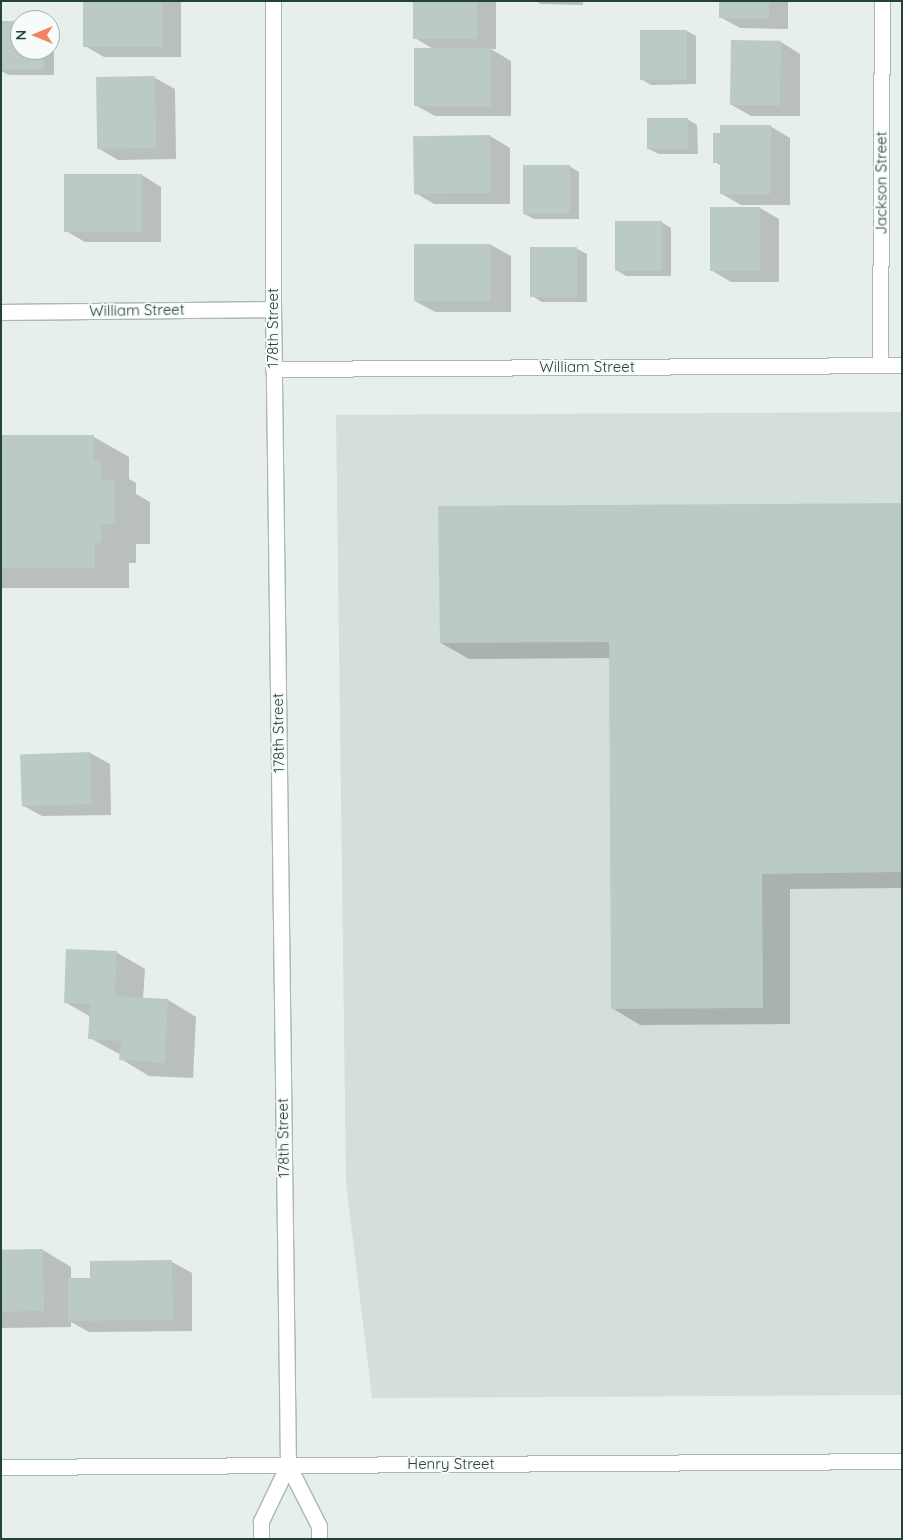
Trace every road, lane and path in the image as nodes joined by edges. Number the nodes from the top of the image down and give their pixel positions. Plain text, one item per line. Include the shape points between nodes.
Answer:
1 (273, 1) edge
2 (882, 1) edge
3 (272, 309) junction
4 (1, 312) edge
5 (880, 365) junction
6 (902, 365) edge
7 (273, 369) junction
8 (902, 1461) edge
9 (288, 1465) junction
10 (1, 1467) edge
11 (261, 1539) edge
12 (319, 1539) edge

1 - 3 street, 178th Street
2 - 5 street, Jackson Street
3 - 4 street, William Street
3 - 7 street, 178th Street
5 - 6 street, William Street
5 - 7 street, William Street
7 - 9 street, 178th Street
8 - 9 street, Henry Street
9 - 10 street, Henry Street
9 - 11 street, 178th Street via 261,1521
9 - 12 street, 178th Street via 319,1526

